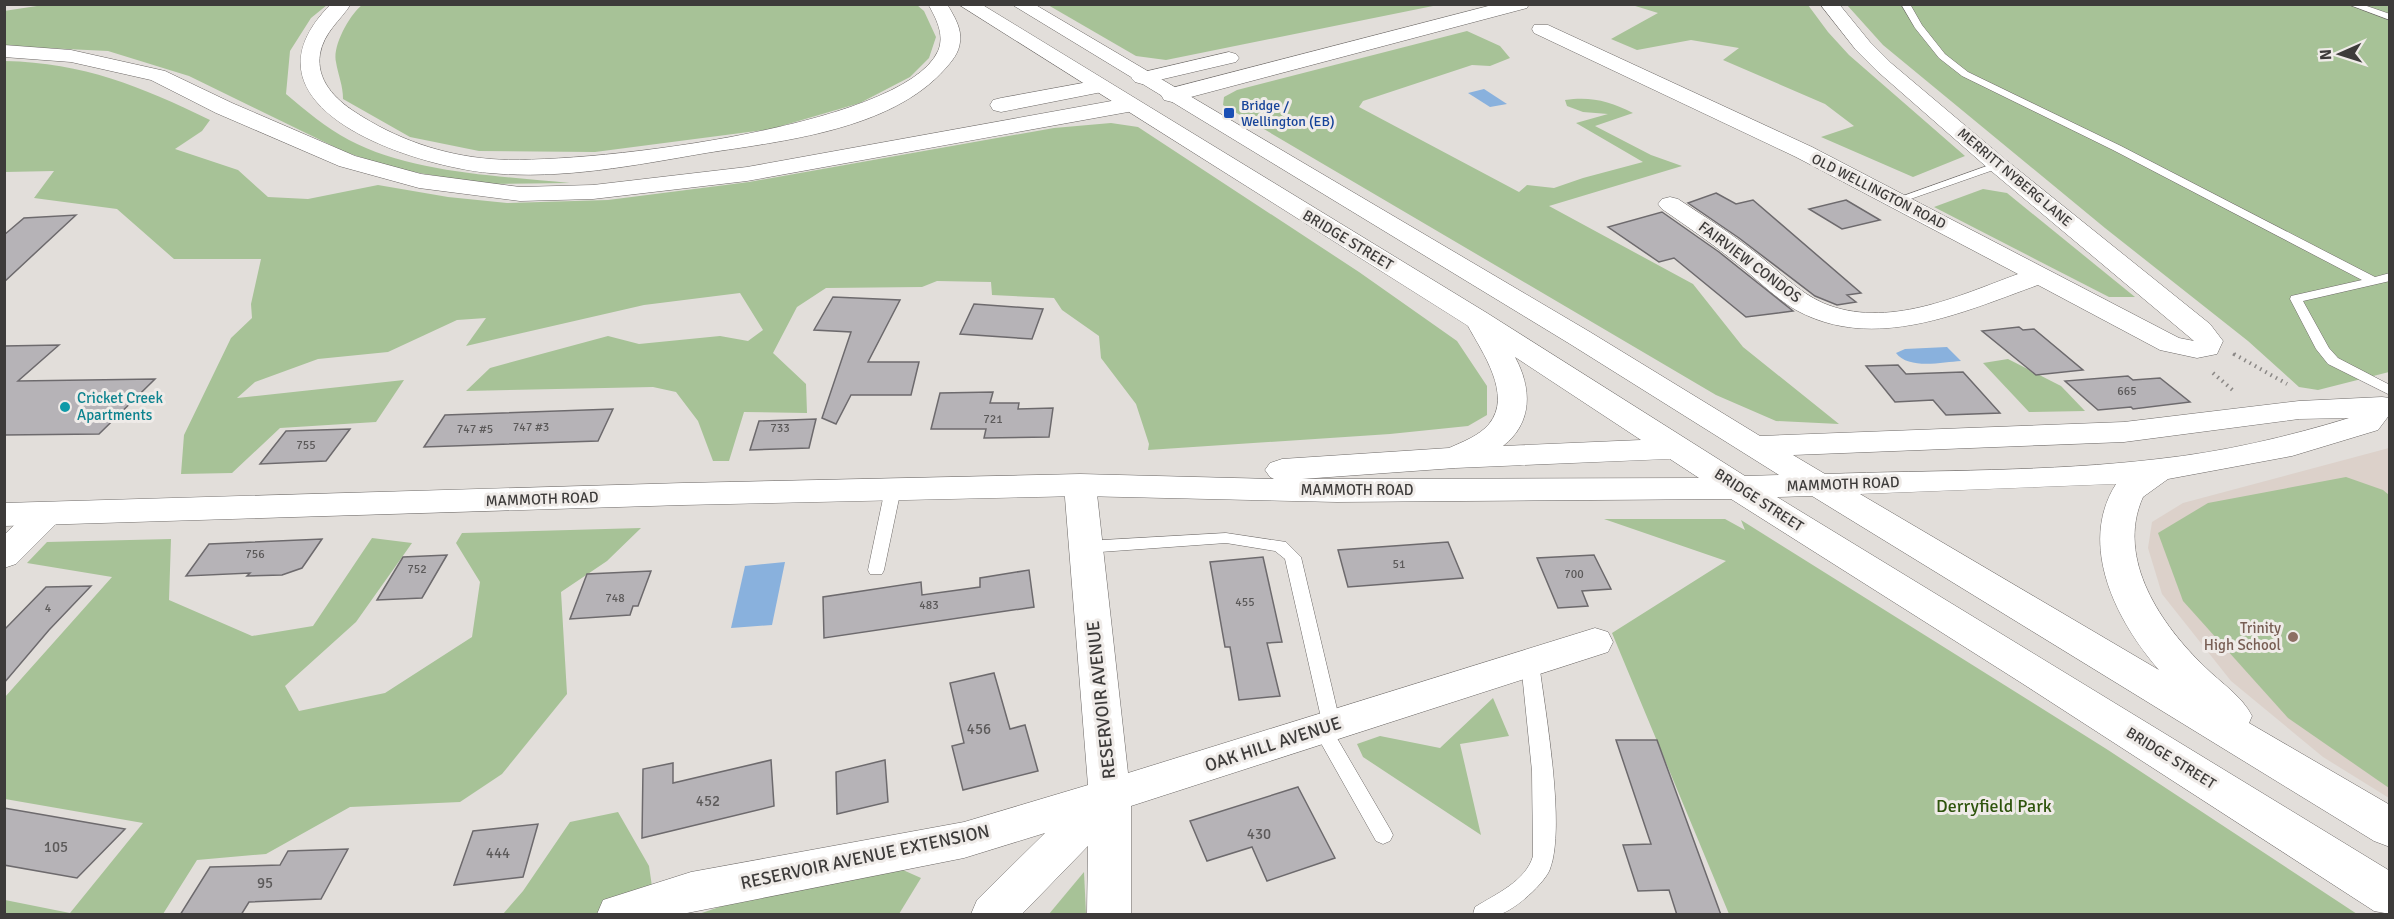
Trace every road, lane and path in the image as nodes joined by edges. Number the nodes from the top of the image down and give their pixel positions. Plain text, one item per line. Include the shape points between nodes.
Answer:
1 (342, 4) edge
2 (937, 4) edge
3 (967, 4) edge
4 (1020, 4) edge
5 (1492, 4) edge
6 (1520, 4) edge
7 (1829, 4) edge
8 (1905, 4) edge
9 (2351, 4) edge
10 (2390, 17) edge
11 (1541, 29) dead end
12 (1269, 50) dead end
13 (4, 51) edge
14 (1246, 55) dead end
15 (1142, 78) junction
16 (1099, 86) junction
17 (1172, 95) junction
18 (1128, 105) junction
19 (983, 109) dead end
20 (949, 116) dead end
21 (596, 165) junction
22 (1998, 165) junction
23 (1898, 200) junction
24 (1670, 204) dead end
25 (2041, 275) junction
26 (2390, 277) edge
27 (2374, 280) junction
28 (1477, 320) junction
29 (2209, 341) junction
30 (2182, 348) junction
31 (2292, 387) dead end
32 (2243, 398) dead end
33 (2384, 401) edge
34 (1756, 446) junction
35 (1677, 448) junction
36 (1455, 458) junction
37 (2159, 470) junction
38 (1080, 485) junction
39 (1822, 486) junction
40 (1739, 488) junction
41 (893, 489) junction
42 (46, 514) junction
43 (4, 515) edge
44 (1086, 547) junction
45 (4, 556) edge
46 (876, 570) dead end
47 (1595, 642) dead end
48 (1530, 663) junction
49 (1327, 727) junction
50 (2300, 773) junction
51 (1110, 796) junction
52 (2390, 828) edge
53 (1383, 835) dead end
54 (2390, 896) edge
55 (619, 915) edge
56 (993, 915) edge
57 (1109, 915) edge
58 (1483, 915) edge

1 - 21 main road via 318,31 309,64 313,81 339,113 387,142 452,160 533,168
2 - 21 main road via 950,30 948,51 925,78 894,97 823,125
3 - 16 main road, BRIDGE STREET
4 - 15 main road
5 - 12 main road
6 - 17 main road
7 - 22 street, MERRITT NYBERG LANE via 1870,53
8 - 27 lane via 1942,56 1965,74
9 - 10 lane
11 - 23 street, OLD WELLINGTON ROAD via 1692,98
13 - 18 main road via 71,56 158,75 347,161 419,181 520,194 593,192 747,174
14 - 15 main road
15 - 16 main road
15 - 17 main road
16 - 18 main road, BRIDGE STREET
16 - 19 main road
17 - 18 main road
17 - 34 main road
18 - 28 main road, BRIDGE STREET
20 - 21 main road via 709,157
22 - 23 lane
22 - 29 street, MERRITT NYBERG LANE
23 - 25 street, OLD WELLINGTON ROAD
24 - 25 street, FAIRVIEW CONDOS via 1790,294 1835,316 1881,322 1912,317
25 - 30 street, OLD WELLINGTON ROAD
26 - 27 lane
27 - 33 lane via 2296,299 2323,350
28 - 35 main road, BRIDGE STREET
28 - 36 main road via 1509,375 1512,408 1505,426 1487,442
29 - 30 street via 2207,348
29 - 31 path
30 - 32 path
33 - 34 main road, MAMMOTH ROAD via 2124,432
33 - 37 main road, MAMMOTH ROAD via 2367,423 2292,446
34 - 35 main road, MAMMOTH ROAD
34 - 39 main road
34 - 40 main road
35 - 36 main road, MAMMOTH ROAD
35 - 40 main road, BRIDGE STREET
36 - 38 main road, MAMMOTH ROAD
37 - 39 main road, MAMMOTH ROAD
37 - 50 main road via 2129,491 2119,520 2117,545 2132,603 2150,632 2181,667
38 - 40 main road, MAMMOTH ROAD via 1337,491
38 - 41 main road, MAMMOTH ROAD
38 - 44 street, RESERVOIR AVENUE
39 - 40 main road, MAMMOTH ROAD
39 - 50 main road
40 - 54 main road, BRIDGE STREET
41 - 42 main road, MAMMOTH ROAD
41 - 46 lane
42 - 43 main road, MAMMOTH ROAD
42 - 45 street
44 - 49 lane via 1226,538 1288,550 1293,557
44 - 51 street, RESERVOIR AVENUE
47 - 48 street, OAK HILL AVENUE
48 - 49 street, OAK HILL AVENUE
48 - 58 lane via 1546,834 1542,867 1523,887
49 - 51 street, OAK HILL AVENUE
49 - 53 lane
50 - 52 main road
51 - 55 street, RESERVOIR AVENUE EXTENSION via 964,840 691,892
51 - 56 street, OAK HILL AVENUE
51 - 57 street, RESERVOIR AVENUE

